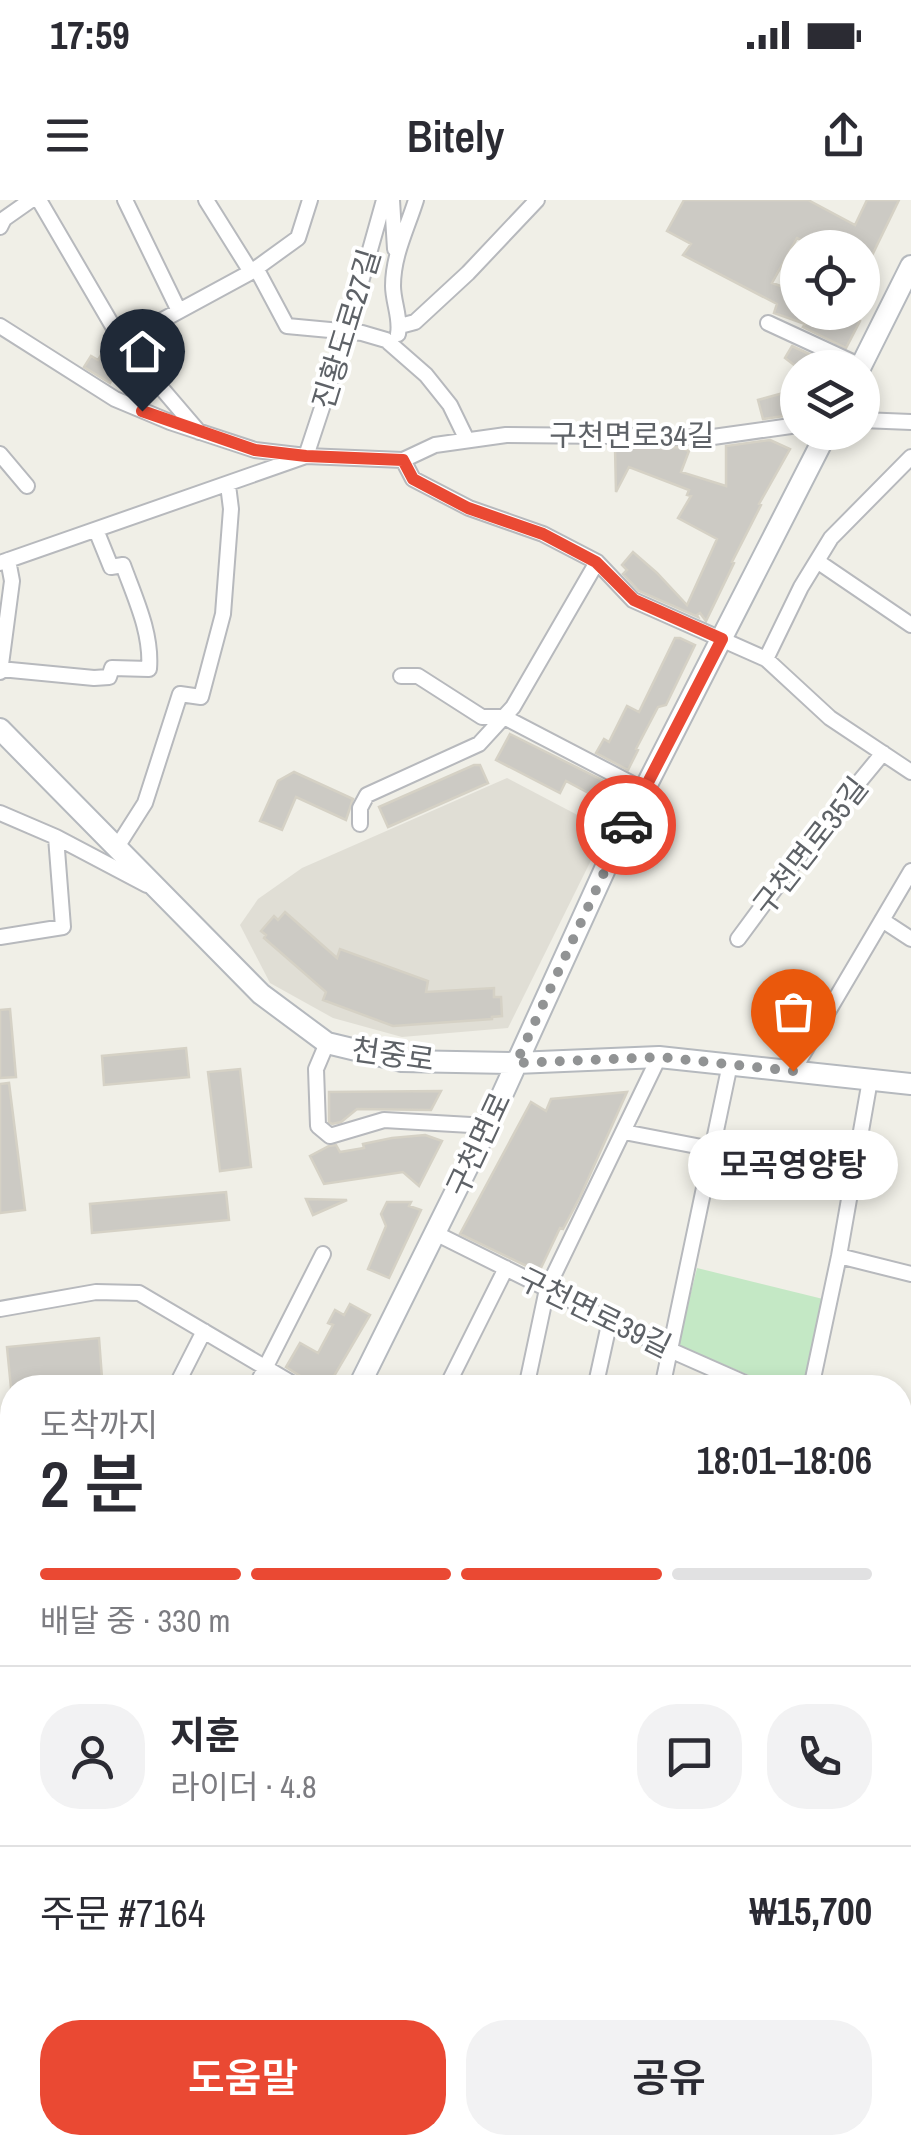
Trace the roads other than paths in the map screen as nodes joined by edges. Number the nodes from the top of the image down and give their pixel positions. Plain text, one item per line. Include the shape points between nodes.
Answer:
1 (30, 200) edge
2 (39, 200) edge
3 (125, 200) edge
4 (206, 200) edge
5 (310, 200) edge
6 (384, 200) edge
7 (392, 200) edge
8 (416, 200) edge
9 (537, 200) edge
10 (0, 227) edge
11 (395, 255) junction
12 (911, 266) edge
13 (253, 270) junction
14 (179, 311) junction
15 (768, 323) dead end
16 (0, 326) edge
17 (400, 326) junction
18 (346, 332) junction
19 (122, 342) junction
20 (396, 349) junction
21 (824, 350) edge
22 (869, 350) edge
23 (880, 421) edge
24 (911, 422) edge
25 (780, 427) edge
26 (200, 432) junction
27 (467, 440) junction
28 (818, 450) edge
29 (0, 454) edge
30 (306, 456) junction
31 (911, 456) edge
32 (403, 460) junction
33 (228, 484) junction
34 (27, 486) dead end
35 (96, 530) junction
36 (4, 561) edge
37 (817, 561) junction
38 (596, 562) junction
39 (911, 625) edge
40 (722, 639) junction
41 (766, 659) junction
42 (0, 671) edge
43 (401, 676) dead end
44 (504, 717) junction
45 (0, 729) edge
46 (883, 753) junction
47 (911, 772) edge
48 (644, 790) junction
49 (0, 813) edge
50 (360, 824) dead end
51 (56, 837) junction
52 (117, 847) junction
53 (911, 871) edge
54 (161, 893) junction
55 (882, 920) junction
56 (0, 937) edge
57 (738, 939) dead end
58 (911, 939) edge
59 (327, 1043) junction
60 (660, 1057) junction
61 (516, 1063) junction
62 (730, 1064) junction
63 (793, 1071) junction
64 (870, 1080) junction
65 (911, 1084) edge
66 (488, 1126) junction
67 (624, 1132) junction
68 (712, 1149) junction
69 (854, 1172) junction
70 (435, 1233) junction
71 (323, 1254) dead end
72 (839, 1256) junction
73 (506, 1268) junction
74 (911, 1274) edge
75 (547, 1289) junction
76 (0, 1308) edge
77 (610, 1320) junction
78 (204, 1331) junction
79 (670, 1350) junction
80 (266, 1368) junction
81 (182, 1375) edge
82 (262, 1375) edge
83 (278, 1375) edge
84 (364, 1375) edge
85 (452, 1375) edge
86 (529, 1375) edge
87 (598, 1375) edge
88 (665, 1375) edge
89 (727, 1375) edge
90 (813, 1375) edge

1 - 10 street
2 - 19 street
3 - 14 street
4 - 13 street
5 - 13 street via 298,238
6 - 18 street, 진황도로27길
7 - 11 street
8 - 11 street
9 - 17 street via 415,322
11 - 17 street
12 - 22 main road
13 - 14 street
13 - 18 street via 287,326
14 - 19 street
15 - 21 street
16 - 26 street via 115,400
17 - 20 street
18 - 20 street via 386,340
18 - 30 street, 진황도로27길
19 - 26 street
20 - 27 street via 450,405
23 - 24 street
25 - 27 street, 구천면로34길 via 713,436
26 - 30 street via 255,450
27 - 32 street, 구천면로34길
28 - 40 main road, 구천면로
29 - 34 street
30 - 32 street, 구천면로34길
30 - 33 street, 구천면로34길
31 - 37 street
32 - 38 street, 구천면로35길 via 413,479
33 - 35 street, 구천면로34길
33 - 52 street via 223,614 201,697 180,694 146,804
35 - 36 street, 구천면로34길
35 - 42 street, 구천면로34길 via 111,567 124,565 146,632 149,669 112,668 108,677 94,678
36 - 42 street, 구천면로34길 via 12,582
37 - 39 street
37 - 41 street
38 - 40 street, 구천면로35길 via 634,600
38 - 44 street
40 - 41 street, 구천면로35길
40 - 48 main road, 구천면로
41 - 46 street, 구천면로35길 via 830,718
43 - 44 street via 418,676 482,717
44 - 48 street
44 - 50 street via 478,744 366,796
45 - 52 main road, 천중로
46 - 47 street, 구천면로35길
46 - 57 street, 구천면로35길
48 - 61 main road, 구천면로
49 - 51 street
51 - 54 street
51 - 56 street via 63,927
52 - 54 main road, 천중로
53 - 55 street
54 - 59 main road, 천중로 via 260,994
55 - 58 street
55 - 63 street
59 - 61 main road, 천중로 via 402,1060
59 - 66 street via 316,1068 318,1126 330,1136 384,1120
60 - 61 main road, 천중로
60 - 62 main road, 천중로
60 - 67 street
61 - 66 main road, 구천면로
62 - 63 main road, 천중로
62 - 68 street
63 - 64 main road, 천중로
64 - 65 main road, 천중로
64 - 69 street
66 - 70 main road, 구천면로
67 - 68 street
67 - 75 street
68 - 69 street
68 - 79 street
69 - 72 street
70 - 73 street, 구천면로39길
70 - 84 main road, 구천면로
71 - 80 street
72 - 74 street
72 - 90 street
73 - 75 street, 구천면로39길
73 - 85 street
75 - 77 street, 구천면로39길
75 - 86 street
76 - 78 street via 139,1292
77 - 79 street, 구천면로39길
77 - 87 street
78 - 80 street
78 - 81 street
79 - 88 street
79 - 89 street, 구천면로39길
80 - 82 street
80 - 83 street

